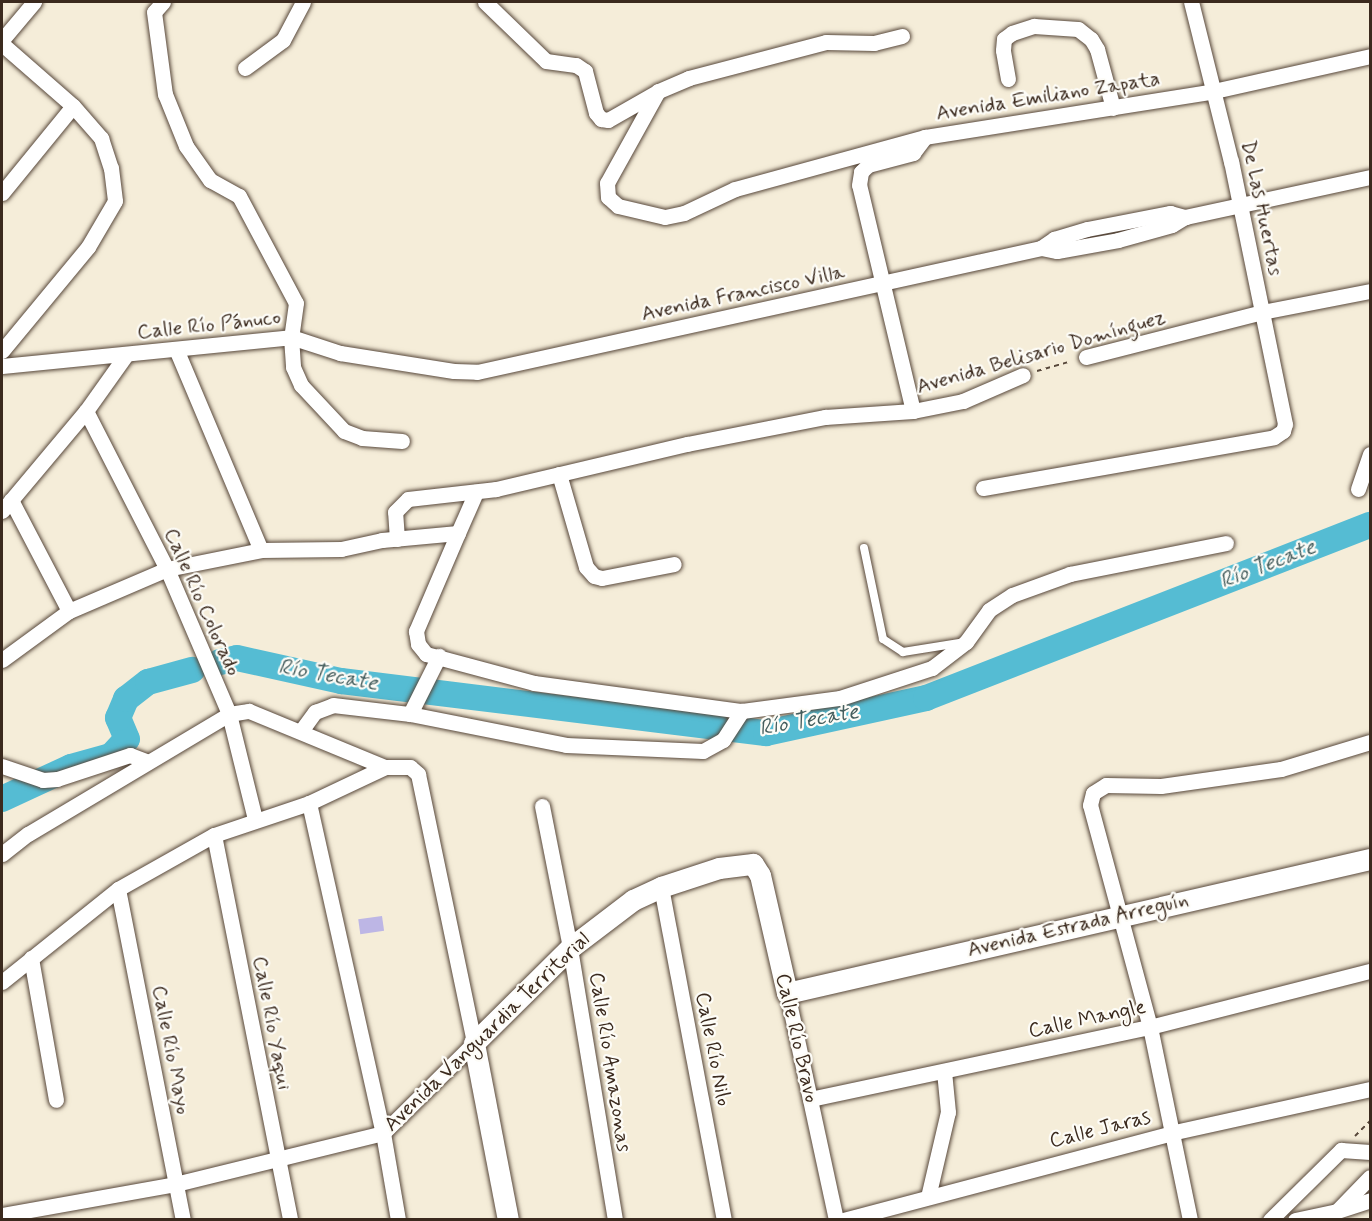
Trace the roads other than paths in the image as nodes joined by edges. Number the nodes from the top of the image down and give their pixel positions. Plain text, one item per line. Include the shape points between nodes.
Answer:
1 (34, 2) edge
2 (303, 2) edge
3 (485, 2) edge
4 (1191, 2) edge
5 (158, 7) edge
6 (902, 36) dead end
7 (2, 42) edge
8 (1371, 56) edge
9 (245, 68) dead end
10 (1008, 79) dead end
11 (658, 91) junction
12 (1214, 91) junction
13 (73, 106) junction
14 (1113, 108) junction
15 (925, 137) junction
16 (1371, 177) edge
17 (2, 193) edge
18 (1240, 206) junction
19 (882, 284) junction
20 (1371, 291) edge
21 (1262, 312) junction
22 (291, 337) junction
23 (176, 349) junction
24 (2, 351) edge
25 (126, 355) junction
26 (1086, 357) road end
27 (2, 366) edge
28 (454, 371) joint
29 (1023, 375) road end
30 (87, 411) junction
31 (913, 411) junction
32 (402, 441) dead end
33 (1371, 454) edge
34 (559, 474) junction
35 (984, 488) dead end
36 (1358, 489) dead end
37 (476, 492) junction
38 (6, 506) edge
39 (458, 533) junction
40 (397, 539) junction
41 (1226, 543) dead end
42 (864, 548) dead end
43 (261, 550) junction
44 (674, 564) dead end
45 (167, 570) junction
46 (69, 611) junction
47 (966, 642) junction
48 (439, 657) junction
49 (2, 660) edge
50 (742, 711) junction
51 (229, 714) junction
52 (410, 714) junction
53 (301, 731) junction
54 (1371, 742) edge
55 (148, 762) junction
56 (2, 766) edge
57 (385, 767) junction
58 (309, 803) junction
59 (542, 806) dead end
60 (255, 819) junction
61 (214, 836) junction
62 (2, 854) edge
63 (1371, 859) edge
64 (748, 862) joint
65 (661, 887) junction
66 (118, 889) junction
67 (1121, 915) junction
68 (570, 948) junction
69 (31, 958) junction
70 (1371, 971) edge
71 (2, 982) edge
72 (787, 993) junction
73 (1150, 1027) junction
74 (474, 1043) junction
75 (944, 1071) junction
76 (1371, 1089) edge
77 (810, 1099) junction
78 (56, 1100) dead end
79 (383, 1132) junction
80 (1175, 1132) junction
81 (1371, 1152) edge
82 (277, 1156) junction
83 (1371, 1177) edge
84 (176, 1184) junction
85 (928, 1197) junction
86 (1371, 1200) edge
87 (1337, 1211) junction
88 (2, 1215) edge
89 (183, 1220) edge
90 (290, 1220) edge
91 (398, 1220) edge
92 (508, 1220) edge
93 (615, 1220) edge
94 (724, 1220) edge
95 (836, 1220) edge
96 (843, 1220) edge
97 (1190, 1220) edge
98 (1270, 1220) edge
99 (1295, 1220) edge

1 - 7 street
2 - 9 street via 283,40
3 - 11 street via 546,61 576,65 585,71 601,119 608,120
4 - 12 street, De Las Huertas
5 - 22 street via 165,94 186,146 210,180 239,195 253,218 296,303
6 - 11 street via 874,43 826,42 689,78
7 - 13 street
8 - 12 street, Avenida Emiliano Zapata
10 - 14 street via 1003,50 1004,39 1012,33 1034,26 1078,29 1097,49
11 - 15 street, Avenida Emiliano Zapata via 607,183 608,197 618,206 665,217 684,213 735,189
12 - 14 street, Avenida Emiliano Zapata
12 - 18 street, De Las Huertas
13 - 17 street
13 - 24 street via 101,138 111,168 115,201 88,247
14 - 15 street, Avenida Emiliano Zapata
15 - 19 street via 913,153 868,165 861,172 859,185
16 - 18 street, Avenida Francisco Villa
18 - 19 street, Avenida Francisco Villa via 1185,217 1170,213 1087,229 1054,239 1041,248
18 - 21 street, De Las Huertas
19 - 28 street, Avenida Francisco Villa via 477,372
19 - 31 street
20 - 21 street, Avenida Belisario Domínguez
21 - 26 street, Avenida Belisario Domínguez
21 - 35 street, De Las Huertas via 1285,424 1274,437
22 - 23 street, Calle Río Pánuco
22 - 28 street, Calle Río Pánuco via 340,353
22 - 32 street via 293,367 301,385 328,418 362,438
23 - 25 street, Calle Río Pánuco
23 - 43 street
25 - 27 street, Calle Río Pánuco
25 - 30 street
29 - 31 street, Avenida Belisario Domínguez via 963,401
30 - 38 street
30 - 45 street, Calle Río Colorado
31 - 34 street, Avenida Belisario Domínguez via 825,417
33 - 36 street
34 - 37 street, Avenida Belisario Domínguez
34 - 44 street via 586,567 594,576 602,578
37 - 39 street
37 - 40 street, Avenida Belisario Domínguez via 408,499 395,512
38 - 46 street
39 - 40 street
39 - 48 street via 416,631 418,644 426,654
40 - 43 street via 342,549
41 - 47 street via 1070,574 1012,595 989,610
42 - 47 lane via 883,639 903,652
43 - 45 street
45 - 46 street
45 - 51 street, Calle Río Colorado
46 - 49 street
47 - 50 street via 932,668 840,698
48 - 50 street via 534,683
48 - 52 street
50 - 52 street via 723,740 703,751 567,745
51 - 53 street via 249,711
51 - 55 street
51 - 60 street, Calle Río Colorado
52 - 53 street via 333,705 315,712
53 - 57 street
54 - 67 street via 1281,769 1161,786 1106,785 1094,793 1090,805
55 - 56 street via 130,755 43,780
55 - 62 street via 28,834
57 - 58 street
57 - 74 street via 410,767 418,774
58 - 60 street
58 - 79 street
59 - 68 street, Calle Río Amazonas
60 - 61 street
61 - 66 street
61 - 82 street, Calle Río Yaqui
63 - 67 street, Avenida Estrada Arreguín
64 - 65 street, Avenida Vanguardia Territorial via 688,876
64 - 72 street, Calle Río Bravo via 760,875
65 - 68 street, Avenida Vanguardia Territorial via 633,900
65 - 94 street, Calle Río Nilo
66 - 69 street
66 - 84 street, Calle Río Mayo
67 - 72 street, Avenida Estrada Arreguín
67 - 73 street
68 - 74 street, Avenida Vanguardia Territorial
68 - 93 street, Calle Río Amazonas
69 - 71 street
69 - 78 street
70 - 73 street, Calle Mangle
72 - 77 street, Calle Río Bravo
73 - 75 street, Calle Mangle
73 - 80 street
74 - 79 street, Avenida Vanguardia Territorial
74 - 92 street
75 - 77 street, Calle Mangle
75 - 85 street via 948,1112
76 - 80 street, Calle Jaras
77 - 95 street, Calle Río Bravo
79 - 82 street, Avenida Vanguardia Territorial
79 - 91 street
80 - 85 street, Calle Jaras
80 - 97 street
81 - 98 street via 1341,1150
82 - 84 street, Avenida Vanguardia Territorial
82 - 90 street, Calle Río Yaqui
83 - 87 street
84 - 88 street, Avenida Vanguardia Territorial
84 - 89 street, Calle Río Mayo
85 - 96 street, Calle Jaras
86 - 87 street
87 - 99 street

